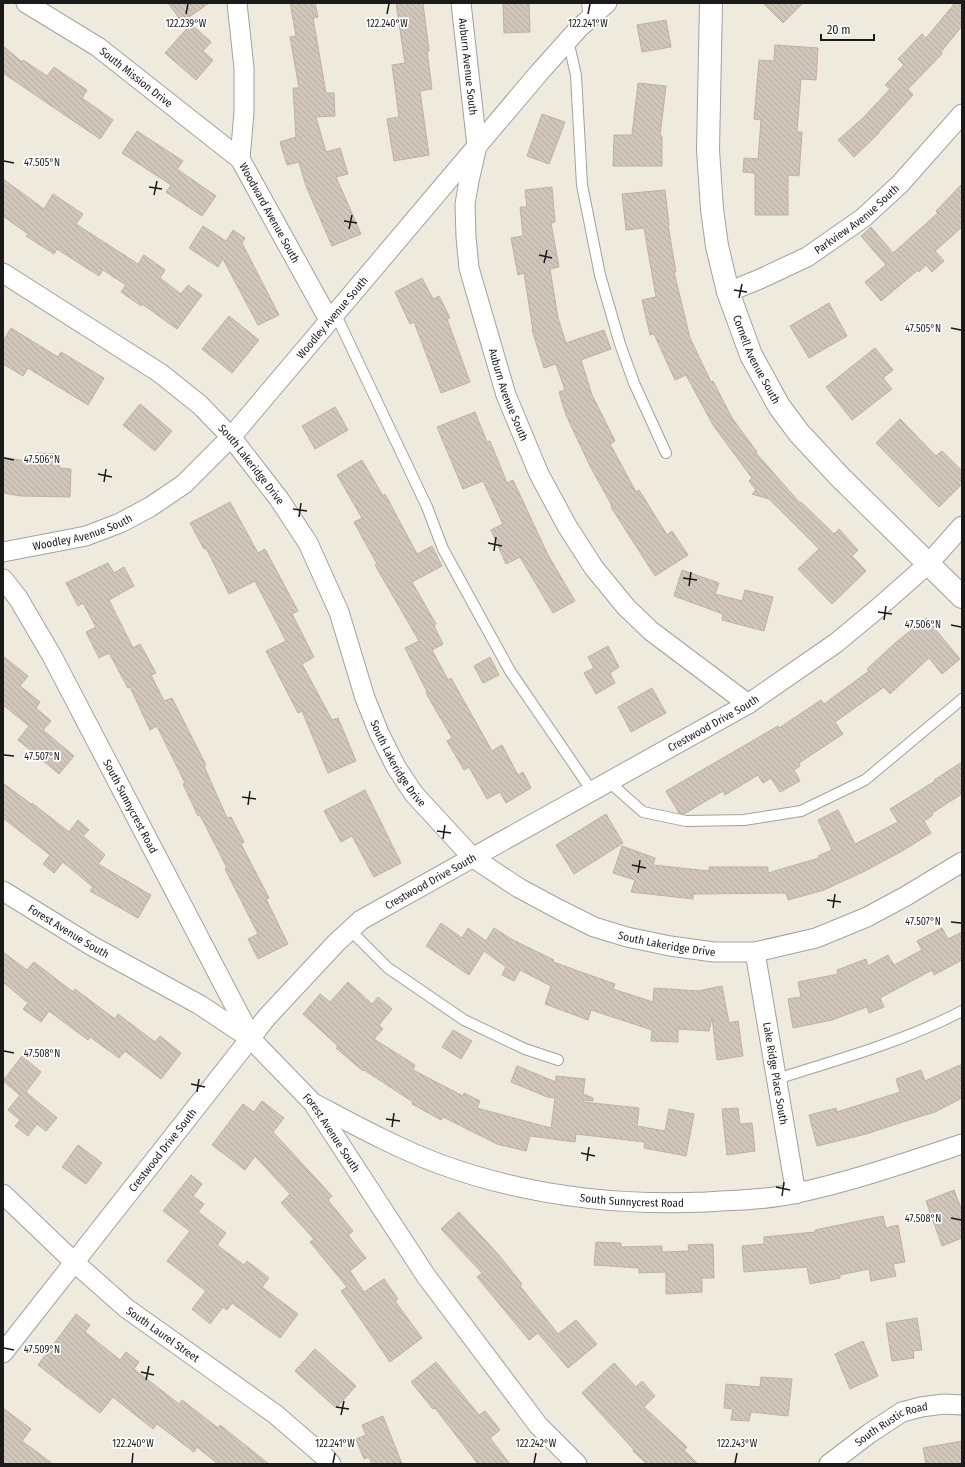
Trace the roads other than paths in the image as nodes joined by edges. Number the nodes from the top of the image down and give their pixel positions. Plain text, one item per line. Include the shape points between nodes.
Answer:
1 (26, 3) edge
2 (237, 3) edge
3 (461, 3) edge
4 (607, 3) edge
5 (711, 3) edge
6 (588, 11) edge
7 (568, 40) junction
8 (962, 114) edge
9 (478, 146) junction
10 (240, 158) junction
11 (3, 273) edge
12 (728, 292) junction
13 (332, 317) junction
14 (231, 437) junction
15 (666, 453) dead end
16 (962, 526) edge
17 (3, 552) edge
18 (928, 564) junction
19 (3, 579) edge
20 (962, 597) edge
21 (962, 699) edge
22 (748, 704) junction
23 (608, 781) junction
24 (592, 791) junction
25 (472, 857) junction
26 (962, 862) edge
27 (3, 891) edge
28 (350, 930) junction
29 (755, 952) junction
30 (962, 1011) edge
31 (251, 1038) junction
32 (558, 1060) dead end
33 (776, 1079) junction
34 (313, 1103) junction
35 (962, 1144) edge
36 (3, 1194) edge
37 (796, 1194) junction
38 (74, 1262) junction
39 (3, 1353) edge
40 (962, 1405) edge
41 (331, 1464) edge
42 (577, 1464) edge
43 (830, 1464) edge

1 - 10 street, South Mission Drive via 98,47
2 - 10 street, Woodward Avenue South via 244,68
3 - 9 street, Auburn Avenue South
4 - 6 street, Woodley Avenue South
5 - 12 street, Cornell Avenue South via 708,150 717,246
6 - 7 street, Woodley Avenue South
7 - 9 street, Woodley Avenue South
7 - 15 lane via 576,75 582,185 600,274 622,351
8 - 12 street, Parkview Avenue South via 900,184 864,218 807,257
9 - 13 street, Woodley Avenue South
9 - 22 street, Auburn Avenue South via 468,181 465,204 469,268 506,395 539,474 567,526 594,568 626,607 651,631
10 - 13 street, Woodward Avenue South
11 - 14 street, South Lakeridge Drive via 160,373 200,406
12 - 18 street, Cornell Avenue South via 752,355 779,406 799,433 840,477
13 - 14 street, Woodley Avenue South
13 - 24 lane via 427,507 443,549 510,671
14 - 17 street, Woodley Avenue South via 184,484 120,523 86,536
14 - 25 street, South Lakeridge Drive via 279,499 308,543 339,612 365,698 396,767 414,794
16 - 18 street, Crestwood Drive South
18 - 20 street, Cornell Avenue South
18 - 22 street, Crestwood Drive South via 836,643
19 - 31 street, South Sunnycrest Road via 18,598 52,656
21 - 23 lane via 865,780 801,810 744,820 686,821 643,812
22 - 23 street, Crestwood Drive South
23 - 24 street, Crestwood Drive South
24 - 25 street, Crestwood Drive South
25 - 28 street, Crestwood Drive South via 361,920
25 - 29 street, South Lakeridge Drive via 519,888 594,927 670,946 714,952
26 - 29 street, South Lakeridge Drive via 868,918 816,938
27 - 31 street, Forest Avenue South via 92,946 200,1005
28 - 31 street, Crestwood Drive South via 267,1017
28 - 32 lane via 388,968 464,1020 525,1049
29 - 33 street, Lake Ridge Place South
30 - 33 lane via 939,1023 842,1059
31 - 34 street, Forest Avenue South
31 - 38 street, Crestwood Drive South
33 - 37 street, Lake Ridge Place South
34 - 37 street, South Sunnycrest Road via 376,1136 437,1163 487,1180 532,1190 610,1201 681,1203 751,1200
34 - 42 street, Forest Avenue South via 426,1276 538,1425
35 - 37 street, South Sunnycrest Road
36 - 38 street, South Laurel Street
38 - 39 street, Crestwood Drive South
38 - 41 street, South Laurel Street via 126,1308 275,1414
40 - 43 street, South Rustic Road via 944,1404 902,1412

